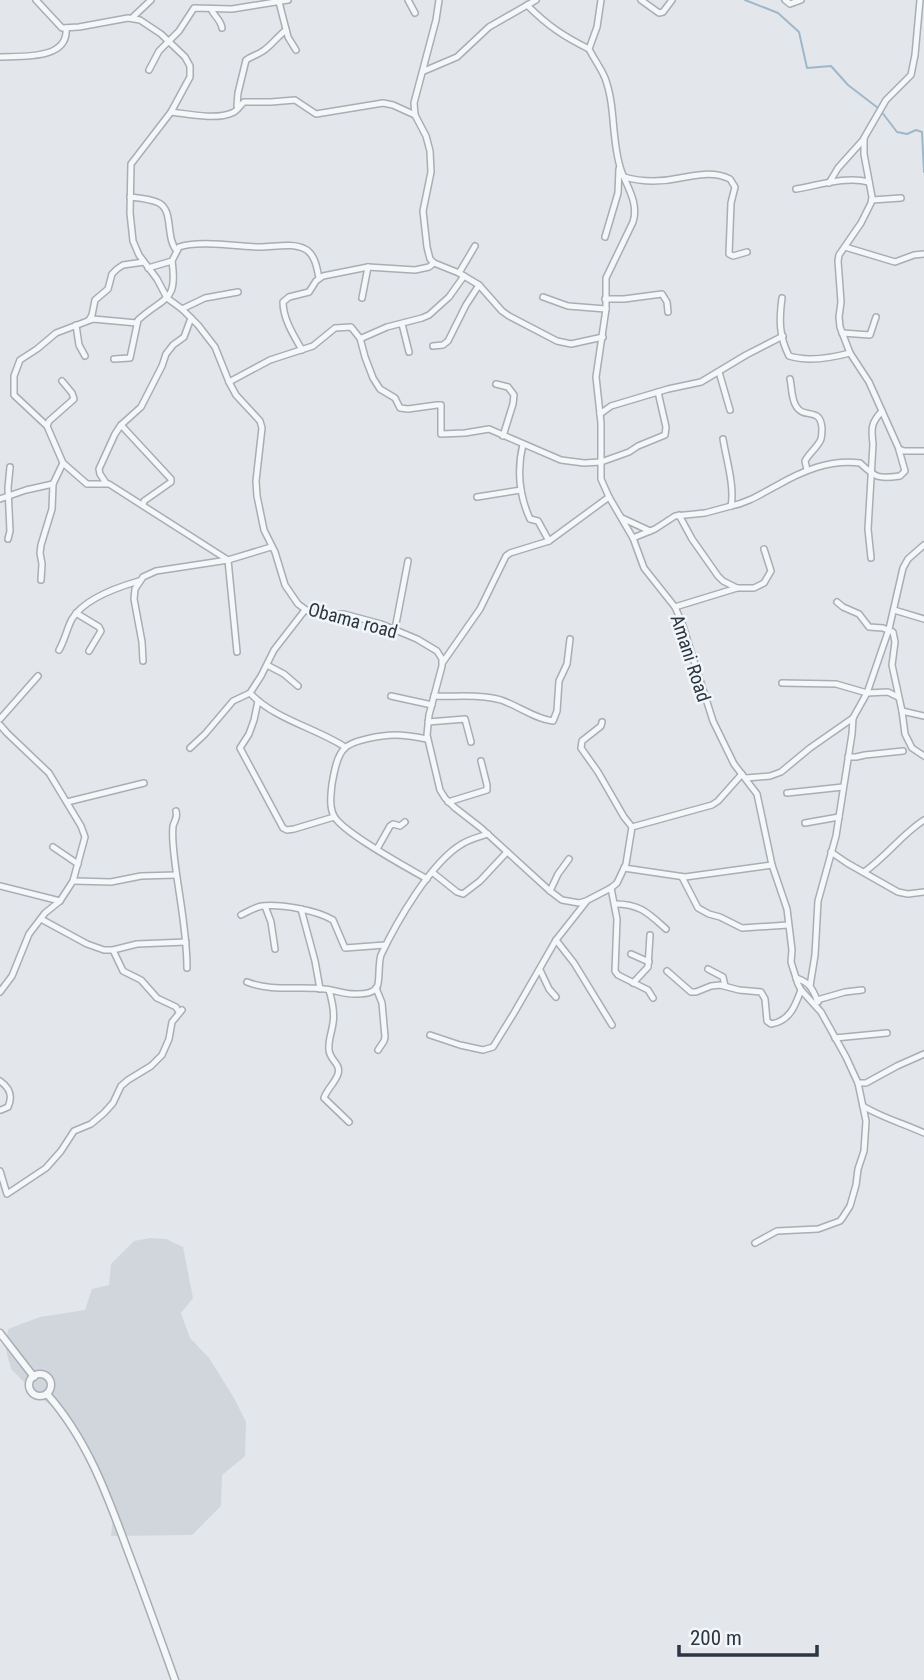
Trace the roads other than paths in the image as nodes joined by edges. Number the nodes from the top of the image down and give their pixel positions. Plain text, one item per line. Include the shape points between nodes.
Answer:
1 (36, 0) edge
2 (151, 0) edge
3 (288, 0) edge
4 (408, 0) edge
5 (439, 0) edge
6 (522, 0) edge
7 (536, 0) edge
8 (601, 0) edge
9 (641, 0) edge
10 (672, 0) edge
11 (785, 0) edge
12 (801, 0) edge
13 (920, 0) edge
14 (279, 2) edge
15 (527, 6) junction
16 (211, 9) junction
17 (415, 13) dead end
18 (132, 18) junction
19 (66, 27) junction
20 (222, 28) dead end
21 (286, 30) junction
22 (169, 41) junction
23 (589, 49) junction
24 (296, 50) dead end
25 (0, 57) edge
26 (149, 70) dead end
27 (424, 71) junction
28 (237, 109) junction
29 (171, 112) junction
30 (415, 115) junction
31 (864, 139) junction
32 (619, 163) junction
33 (624, 177) junction
34 (869, 182) junction
35 (829, 183) junction
36 (796, 189) dead end
37 (130, 197) junction
38 (901, 198) dead end
39 (872, 200) junction
40 (605, 237) dead end
41 (475, 246) dead end
42 (845, 247) junction
43 (177, 251) junction
44 (747, 252) dead end
45 (924, 254) edge
46 (172, 261) junction
47 (434, 263) junction
48 (146, 265) junction
49 (368, 267) junction
50 (461, 275) junction
51 (319, 278) junction
52 (479, 285) junction
53 (238, 292) dead end
54 (543, 297) dead end
55 (167, 298) junction
56 (362, 298) dead end
57 (782, 298) dead end
58 (606, 299) junction
59 (182, 309) junction
60 (606, 309) junction
61 (668, 312) dead end
62 (876, 317) dead end
63 (191, 318) junction
64 (89, 320) junction
65 (137, 323) junction
66 (402, 324) junction
67 (76, 326) junction
68 (842, 333) junction
69 (603, 337) junction
70 (783, 337) junction
71 (360, 338) junction
72 (433, 346) dead end
73 (302, 350) junction
74 (409, 352) dead end
75 (850, 352) junction
76 (85, 356) dead end
77 (114, 359) dead end
78 (719, 372) junction
79 (790, 379) dead end
80 (62, 381) dead end
81 (229, 382) junction
82 (496, 384) dead end
83 (658, 392) junction
84 (730, 410) dead end
85 (882, 411) junction
86 (600, 414) junction
87 (121, 425) junction
88 (47, 426) junction
89 (503, 436) junction
90 (723, 439) dead end
91 (523, 444) junction
92 (899, 449) junction
93 (924, 451) edge
94 (601, 462) junction
95 (63, 463) junction
96 (10, 467) dead end
97 (807, 470) junction
98 (874, 476) junction
99 (106, 483) junction
100 (52, 484) junction
101 (521, 491) junction
102 (8, 496) junction
103 (477, 497) dead end
104 (609, 497) junction
105 (0, 499) edge
106 (143, 505) junction
107 (731, 506) junction
108 (679, 515) junction
109 (621, 519) junction
110 (650, 531) junction
111 (633, 538) junction
112 (8, 539) dead end
113 (549, 541) junction
114 (924, 545) edge
115 (271, 547) junction
116 (764, 549) dead end
117 (871, 558) dead end
118 (228, 560) junction
119 (408, 561) dead end
120 (41, 580) dead end
121 (140, 580) junction
122 (737, 588) junction
123 (837, 602) dead end
124 (675, 607) junction
125 (305, 610) junction
126 (894, 610) junction
127 (76, 613) junction
128 (924, 619) edge
129 (395, 629) junction
130 (889, 629) junction
131 (570, 639) dead end
132 (59, 650) dead end
133 (89, 651) dead end
134 (237, 652) dead end
135 (143, 661) dead end
136 (443, 662) junction
137 (267, 665) junction
138 (38, 676) dead end
139 (782, 683) dead end
140 (298, 686) dead end
141 (867, 692) junction
142 (250, 693) junction
143 (391, 696) dead end
144 (434, 696) junction
145 (899, 699) junction
146 (258, 701) junction
147 (432, 705) junction
148 (902, 710) junction
149 (924, 716) edge
150 (853, 718) junction
151 (0, 719) edge
152 (428, 722) junction
153 (602, 722) dead end
154 (0, 725) edge
155 (427, 739) junction
156 (471, 743) dead end
157 (345, 747) junction
158 (190, 748) dead end
159 (903, 751) dead end
160 (924, 756) edge
161 (848, 757) junction
162 (481, 761) dead end
163 (744, 776) junction
164 (144, 783) dead end
165 (843, 787) junction
166 (787, 793) dead end
167 (67, 802) junction
168 (448, 802) junction
169 (176, 811) dead end
170 (334, 817) junction
171 (839, 817) junction
172 (924, 821) edge
173 (405, 822) dead end
174 (805, 823) dead end
175 (632, 827) junction
176 (488, 834) junction
177 (53, 847) dead end
178 (377, 849) junction
179 (507, 852) junction
180 (831, 852) junction
181 (569, 859) dead end
182 (78, 864) junction
183 (772, 865) junction
184 (625, 868) junction
185 (432, 872) junction
186 (864, 872) junction
187 (176, 875) junction
188 (682, 877) junction
189 (427, 879) junction
190 (73, 881) junction
191 (0, 886) edge
192 (611, 888) junction
193 (550, 891) junction
194 (924, 892) edge
195 (60, 901) junction
196 (586, 901) junction
197 (615, 904) junction
198 (265, 906) junction
199 (301, 909) junction
200 (241, 915) dead end
201 (41, 919) junction
202 (788, 925) junction
203 (666, 929) dead end
204 (650, 935) dead end
205 (556, 940) junction
206 (186, 942) junction
207 (385, 945) junction
208 (275, 949) dead end
209 (113, 950) junction
210 (631, 954) dead end
211 (649, 962) junction
212 (187, 968) dead end
213 (708, 969) dead end
214 (540, 970) junction
215 (667, 971) dead end
216 (796, 978) junction
217 (247, 982) dead end
218 (633, 983) junction
219 (725, 986) junction
220 (810, 986) junction
221 (376, 988) junction
222 (320, 989) junction
223 (329, 990) junction
224 (801, 990) junction
225 (862, 990) dead end
226 (0, 992) edge
227 (556, 997) dead end
228 (653, 998) dead end
229 (817, 1000) junction
230 (821, 1012) junction
231 (612, 1025) dead end
232 (887, 1033) dead end
233 (430, 1035) dead end
234 (835, 1038) junction
235 (378, 1050) dead end
236 (924, 1054) edge
237 (0, 1081) edge
238 (858, 1083) junction
239 (863, 1106) junction
240 (0, 1110) edge
241 (349, 1122) dead end
242 (924, 1133) edge
243 (0, 1171) edge
244 (7, 1194) junction
245 (0, 1201) edge
246 (755, 1243) dead end
247 (0, 1333) edge
248 (34, 1377) junction
249 (47, 1394) junction
250 (175, 1680) edge

1 - 19 street
2 - 18 street
3 - 14 street
4 - 17 street
5 - 27 street
6 - 15 street
7 - 15 street
8 - 23 street
9 - 10 street via 659,13
11 - 12 street via 790,4
13 - 31 street via 911,75 886,100
14 - 16 street
14 - 21 street
15 - 23 street via 551,28
15 - 27 street via 489,27 457,57
16 - 20 street
16 - 22 street via 191,10
18 - 19 street
18 - 22 street, Obama road
19 - 25 street via 66,38 56,49
21 - 24 street
21 - 28 street via 246,60
22 - 26 street
22 - 29 street, Obama road via 188,61 191,72
23 - 32 street, Amani Road via 607,85
27 - 30 street via 414,98
28 - 29 street via 231,114 207,116
28 - 30 street via 244,102 295,100 316,114 378,103
29 - 37 street, Obama road via 131,164
30 - 47 street via 430,151 423,211 428,254
31 - 34 street
31 - 35 street
32 - 33 street, Amani Road
32 - 40 street via 618,193
33 - 44 street via 646,181 715,174 730,179 735,187 729,254
33 - 58 street, Amani Road via 635,214 608,271
34 - 35 street
34 - 39 street
35 - 36 street
37 - 43 street via 164,207
37 - 48 street, Obama road via 133,241
38 - 39 street
39 - 42 street
41 - 50 street
42 - 45 street via 895,262
42 - 68 street via 838,261
43 - 46 street
43 - 51 street via 191,244 298,247 312,255
46 - 48 street
46 - 55 street via 174,286
47 - 49 street via 415,270
47 - 50 street
48 - 55 street, Obama road
48 - 64 street via 123,265 115,270 108,289 95,300
49 - 51 street
49 - 56 street
50 - 52 street
50 - 66 street via 434,312
51 - 73 street via 309,292 283,302
52 - 69 street via 502,311 557,341 572,344
52 - 72 street via 448,341
53 - 59 street via 205,298
54 - 60 street via 568,306
55 - 59 street, Obama road
55 - 65 street
57 - 70 street via 779,319
58 - 60 street, Amani Road
58 - 61 street via 662,294
59 - 63 street, Obama road
60 - 69 street, Amani Road
62 - 68 street via 870,335
63 - 81 street, Obama road via 215,347
63 - 87 street via 184,337 166,354 141,407
64 - 65 street
64 - 67 street
65 - 77 street via 130,358
66 - 71 street
66 - 74 street
67 - 76 street
67 - 88 street via 56,333 23,358 14,376 14,395
68 - 75 street
69 - 86 street, Amani Road via 596,377
70 - 75 street via 789,356 794,358
70 - 78 street
71 - 73 street via 353,328 337,328
71 - 89 street via 373,378 400,408 441,405 441,434 487,429
73 - 81 street via 270,360
75 - 85 street
78 - 83 street via 697,383
78 - 84 street
79 - 97 street via 797,408 821,419 821,439 804,463
80 - 88 street via 75,399
81 - 115 street, Obama road via 262,428 257,496
82 - 89 street via 514,394
83 - 86 street via 611,406
83 - 94 street via 665,435
85 - 92 street
85 - 98 street via 872,425
86 - 94 street, Amani Road
87 - 99 street via 99,468
87 - 106 street via 172,479
88 - 95 street
89 - 91 street
90 - 107 street
91 - 94 street via 569,462
91 - 101 street
92 - 93 street
92 - 98 street via 903,475
94 - 104 street, Amani Road via 601,479
95 - 99 street via 87,484
95 - 100 street
96 - 102 street
97 - 98 street via 858,462
97 - 107 street
98 - 117 street via 868,529
99 - 106 street
100 - 102 street
100 - 120 street via 52,509 40,553
101 - 103 street
101 - 113 street via 530,519 538,522
102 - 105 street
102 - 112 street
104 - 109 street, Amani Road
104 - 113 street
106 - 118 street
107 - 108 street
108 - 110 street
108 - 122 street via 719,578
109 - 110 street
109 - 111 street, Amani Road
110 - 111 street
111 - 124 street, Amani Road via 644,568
113 - 136 street via 506,556 480,610
114 - 126 street via 903,568
115 - 118 street
115 - 125 street, Obama road via 285,585
116 - 122 street via 771,571 767,579 754,588
118 - 121 street via 156,571
118 - 134 street
119 - 129 street
121 - 127 street via 94,599
121 - 135 street via 134,599
122 - 124 street
123 - 130 street via 859,614 869,627
124 - 163 street, Amani Road via 705,702
125 - 129 street, Obama road via 344,614
125 - 137 street
126 - 128 street
126 - 130 street
127 - 132 street
127 - 133 street via 101,631
129 - 136 street, Obama road via 433,648
130 - 141 street
130 - 145 street via 894,635 892,665
131 - 144 street via 553,721 491,698
136 - 144 street
137 - 140 street
137 - 142 street
138 - 151 street
139 - 141 street via 835,684
141 - 145 street via 891,692
141 - 150 street
142 - 146 street
142 - 158 street via 233,701
143 - 147 street
144 - 147 street
145 - 148 street
146 - 157 street
146 - 170 street via 240,748 283,828
147 - 152 street
148 - 149 street
148 - 160 street via 907,739
150 - 161 street
150 - 163 street via 782,772
152 - 155 street
152 - 156 street via 465,719
153 - 175 street via 582,741 581,748
154 - 167 street via 46,770
155 - 157 street via 391,735
155 - 168 street
157 - 170 street via 333,778 330,804
159 - 161 street
161 - 165 street
162 - 168 street via 486,790
163 - 175 street via 712,805
163 - 183 street, Amani Road via 757,794
164 - 167 street
165 - 166 street
165 - 171 street
167 - 182 street via 85,837
168 - 176 street
169 - 187 street
170 - 178 street
171 - 174 street
171 - 180 street
172 - 186 street
173 - 178 street via 390,826
175 - 184 street
176 - 179 street
176 - 185 street via 460,845
177 - 182 street
178 - 189 street
179 - 185 street via 464,894
179 - 193 street
180 - 186 street
180 - 220 street via 818,901
181 - 193 street
182 - 190 street
183 - 188 street
183 - 202 street, Amani Road
184 - 188 street
184 - 192 street
185 - 189 street
186 - 194 street via 898,892
187 - 190 street
187 - 206 street
188 - 202 street via 698,908 709,915 743,928
189 - 207 street
190 - 195 street
191 - 195 street
192 - 196 street
192 - 197 street
193 - 196 street via 569,902
195 - 201 street
196 - 205 street
197 - 203 street via 640,908
197 - 218 street via 615,971
198 - 199 street
198 - 200 street
198 - 208 street
199 - 207 street via 333,920 346,948
199 - 222 street
201 - 209 street via 96,948
201 - 226 street
202 - 216 street, Amani Road
204 - 211 street
205 - 214 street
205 - 231 street
206 - 209 street
206 - 212 street
207 - 221 street
209 - 244 street via 123,971 141,979 158,998 181,1011 167,1046 151,1066 121,1086 104,1113 74,1131 46,1168
210 - 211 street
211 - 218 street
213 - 219 street via 723,977
214 - 227 street
214 - 233 street via 489,1049
215 - 219 street via 691,992
216 - 220 street
216 - 224 street, Amani Road
217 - 222 street
218 - 228 street
219 - 224 street via 761,992 767,1021 773,1024 789,1015
220 - 229 street
221 - 223 street via 354,995
221 - 235 street via 385,1037
222 - 223 street
223 - 241 street via 334,1020 329,1052 339,1070 324,1098
224 - 230 street, Amani Road
225 - 229 street
229 - 230 street
230 - 234 street, Amani Road
232 - 234 street
234 - 238 street, Amani Road
236 - 238 street
237 - 240 street via 11,1100
238 - 239 street, Amani Road
239 - 242 street
239 - 246 street, Amani Road via 863,1151 850,1206 840,1221 818,1229 777,1231
243 - 244 street
244 - 245 street
247 - 248 street
248 - 249 street via 31,1391
248 - 249 street via 42,1374 48,1378
249 - 250 street via 87,1451 107,1493

